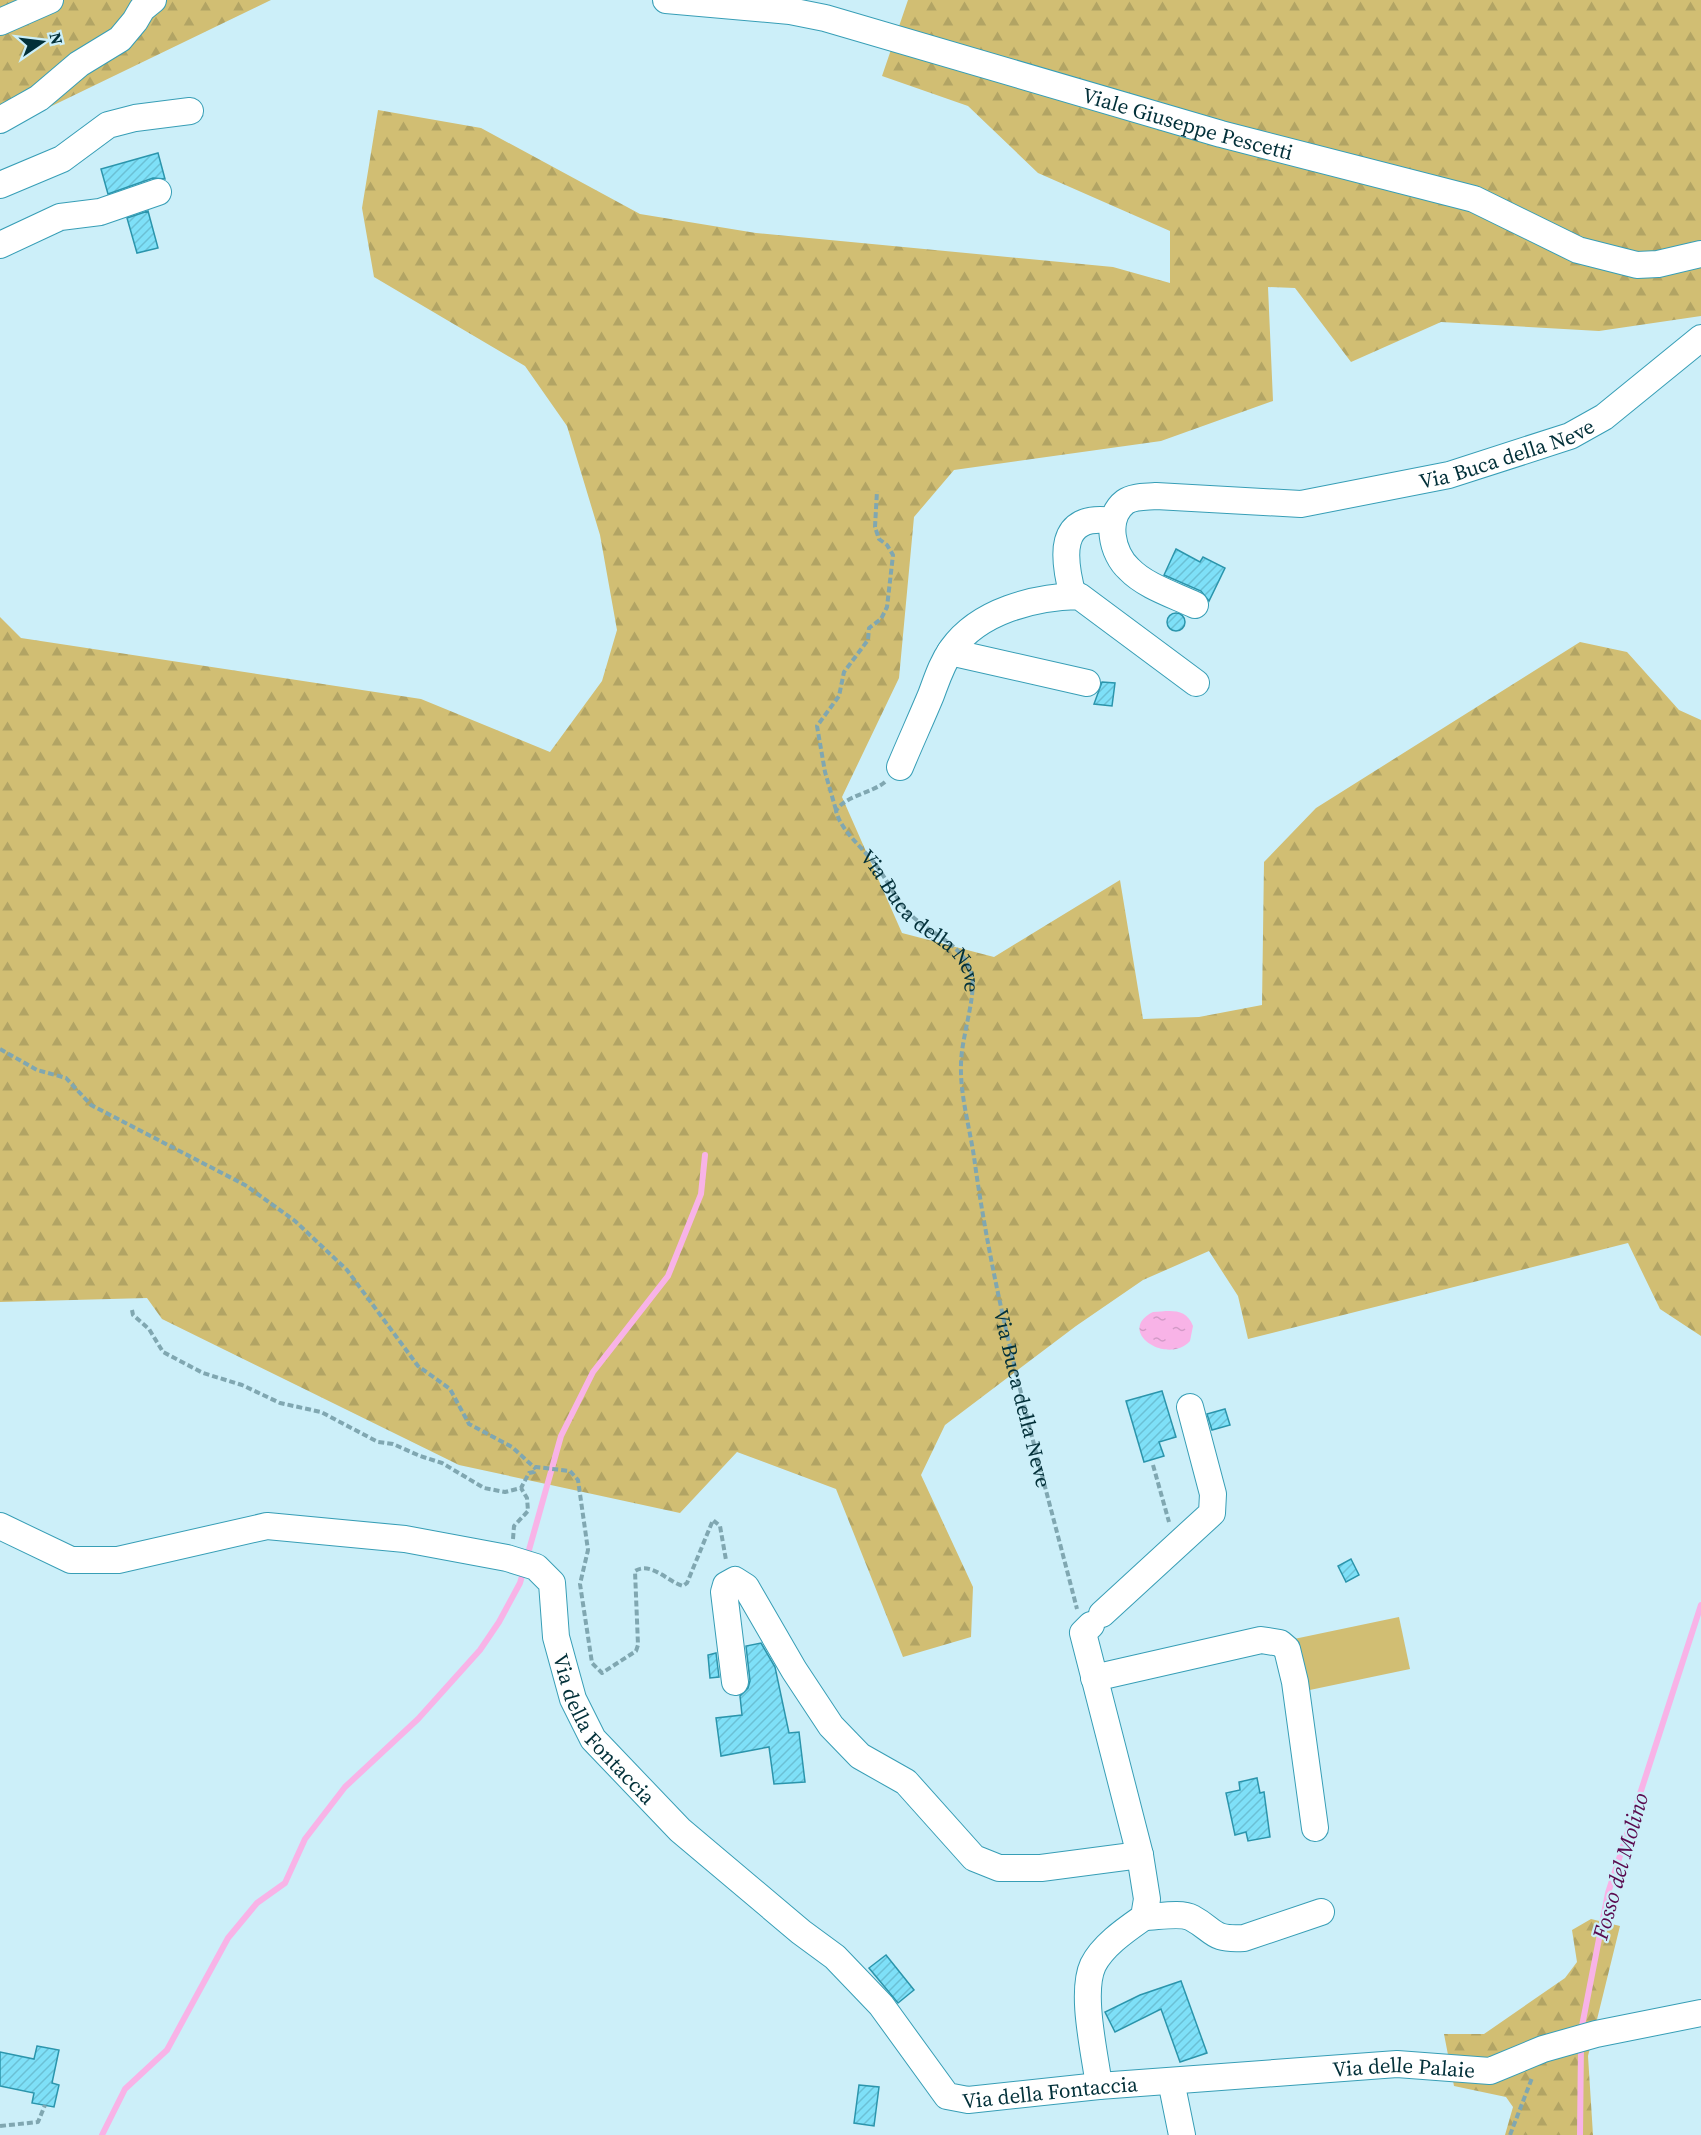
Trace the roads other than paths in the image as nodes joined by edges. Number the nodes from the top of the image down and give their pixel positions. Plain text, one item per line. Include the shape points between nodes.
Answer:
1 (50, 0) edge
2 (153, 0) edge
3 (666, 0) edge
4 (0, 22) edge
5 (189, 111) dead end
6 (0, 120) edge
7 (0, 185) edge
8 (158, 192) dead end
9 (0, 244) edge
10 (1701, 254) edge
11 (1701, 338) edge
12 (1113, 521) junction
13 (1073, 596) junction
14 (1195, 605) dead end
15 (950, 652) junction
16 (1087, 683) dead end
17 (1196, 683) dead end
18 (900, 767) road end
19 (1190, 1407) dead end
20 (0, 1526) edge
21 (1094, 1678) junction
22 (735, 1682) dead end
23 (1315, 1828) dead end
24 (1140, 1855) junction
25 (1321, 1912) dead end
26 (1144, 1917) junction
27 (1701, 2013) edge
28 (1171, 2080) junction
29 (1099, 2086) junction
30 (1182, 2135) edge

1 - 4 street
2 - 6 street via 120,39 79,64 39,98
3 - 10 street, Viale Giuseppe Pescetti via 790,11 825,18 1221,134 1474,200 1578,250 1637,265
5 - 7 street via 108,125 62,159
8 - 9 street via 100,212 60,217
11 - 12 street, Via Buca della Neve via 1604,417 1570,436 1449,475 1301,504 1143,497 1124,503
12 - 13 street via 1087,523 1067,542 1066,570
12 - 14 street via 1117,553 1127,568
13 - 15 street via 1017,606 990,616 970,629
13 - 17 street via 1086,600
15 - 16 street
15 - 18 street
19 - 21 street via 1213,1504 1207,1520 1092,1624
20 - 29 street, Via della Fontaccia via 71,1560 118,1560 267,1526 405,1539 524,1563 552,1583 556,1636 573,1699 593,1739 680,1830 835,1957 881,2005 947,2096 968,2100
21 - 23 street via 1261,1640 1280,1642 1287,1650 1295,1682
21 - 24 street
22 - 24 street via 724,1592 730,1582 741,1581 831,1726 860,1756 906,1782 974,1858 999,1868 1041,1868
24 - 26 street via 1147,1899
25 - 26 street via 1231,1939 1210,1933 1190,1917
26 - 29 street via 1105,1950 1094,1964 1088,1982
27 - 28 street, Via delle Palaie via 1596,2034 1490,2071 1397,2064
28 - 29 street, Via della Fontaccia
28 - 30 street

